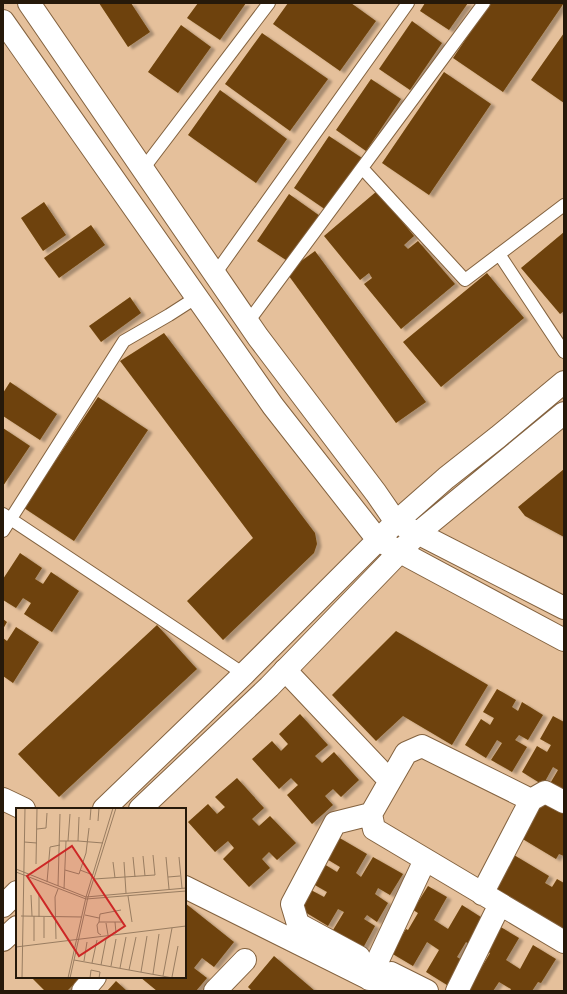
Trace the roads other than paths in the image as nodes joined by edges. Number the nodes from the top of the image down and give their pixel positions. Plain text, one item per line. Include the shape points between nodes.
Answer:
1 (29, 3) edge
2 (269, 3) edge
3 (408, 3) edge
4 (484, 3) edge
5 (3, 21) edge
6 (362, 168) junction
7 (143, 169) junction
8 (564, 205) edge
9 (499, 254) junction
10 (215, 274) junction
11 (197, 297) junction
12 (248, 322) junction
13 (564, 352) edge
14 (564, 382) edge
15 (564, 413) edge
16 (6, 516) edge
17 (396, 522) junction
18 (3, 530) edge
19 (418, 534) junction
20 (378, 540) junction
21 (400, 552) junction
22 (564, 608) edge
23 (564, 640) edge
24 (285, 670) junction
25 (244, 674) junction
26 (390, 781) junction
27 (3, 799) edge
28 (531, 800) junction
29 (564, 802) edge
30 (22, 808) edge
31 (105, 808) edge
32 (141, 808) edge
33 (371, 814) junction
34 (425, 860) junction
35 (186, 888) edge
36 (16, 893) edge
37 (491, 899) junction
38 (3, 906) edge
39 (16, 928) edge
40 (3, 940) edge
41 (564, 942) edge
42 (359, 957) dead end
43 (244, 960) dead end
44 (95, 978) edge
45 (369, 979) junction
46 (392, 982) edge
47 (83, 991) edge
48 (215, 991) edge
49 (427, 991) edge
50 (457, 991) edge

1 - 7 street
2 - 7 lane
3 - 10 lane
4 - 6 lane
5 - 11 street
6 - 9 lane via 464,280
6 - 12 lane
7 - 10 street
8 - 9 lane
9 - 13 lane
10 - 12 street
11 - 16 lane via 124,341
11 - 20 street via 273,406
12 - 17 street
14 - 17 street
15 - 19 street
16 - 18 lane
16 - 25 lane
17 - 19 street
17 - 20 street
19 - 21 street
19 - 22 street
20 - 21 street
20 - 25 street
21 - 23 street
21 - 24 street
24 - 26 street
24 - 32 street
25 - 31 street
26 - 28 street via 406,753 422,746
26 - 33 street
27 - 30 street
28 - 29 street via 545,792
28 - 37 street
33 - 34 street via 374,829
33 - 42 street via 335,823 292,904 298,924
34 - 37 street
34 - 45 street
35 - 45 street
36 - 38 street
37 - 41 street
37 - 50 street
39 - 40 street
43 - 48 street
44 - 47 street
45 - 46 street
46 - 49 street

